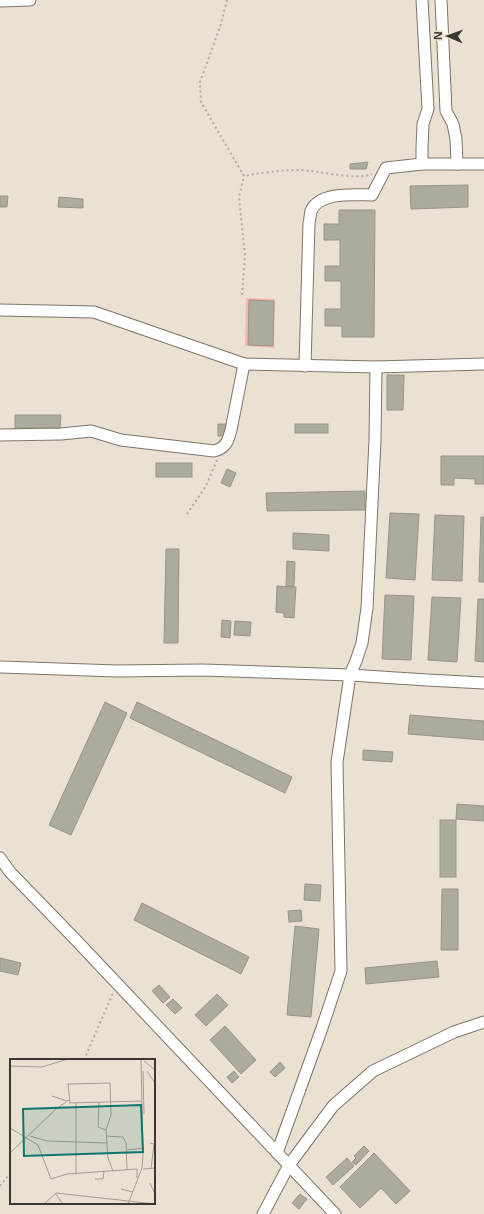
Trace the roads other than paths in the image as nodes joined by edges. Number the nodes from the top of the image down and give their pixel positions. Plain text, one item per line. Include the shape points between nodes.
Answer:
1 (30, 0) edge
2 (422, 0) edge
3 (441, 0) edge
4 (0, 1) edge
5 (422, 164) junction
6 (457, 164) junction
7 (484, 164) edge
8 (0, 310) edge
9 (244, 364) junction
10 (484, 364) edge
11 (305, 366) junction
12 (376, 367) junction
13 (0, 435) edge
14 (0, 667) edge
15 (350, 675) junction
16 (484, 683) edge
17 (0, 858) edge
18 (484, 1022) edge
19 (277, 1153) junction
20 (289, 1165) junction
21 (263, 1214) edge
22 (335, 1214) edge

1 - 4 street
2 - 5 street via 428,109 423,124
3 - 6 street via 446,111 454,124
5 - 6 street
5 - 11 street via 386,168 372,195 335,196 316,204 311,211
6 - 7 street
8 - 9 street via 94,312
9 - 11 street
9 - 13 street via 231,430 221,450 214,452 121,440 91,431
10 - 12 street
11 - 12 street
12 - 15 street via 367,608 362,642
14 - 15 street
15 - 16 street
15 - 19 street via 337,762 341,971
17 - 19 street via 10,872
18 - 20 street via 454,1032 373,1071 332,1106
19 - 20 street
20 - 21 street
20 - 22 street

